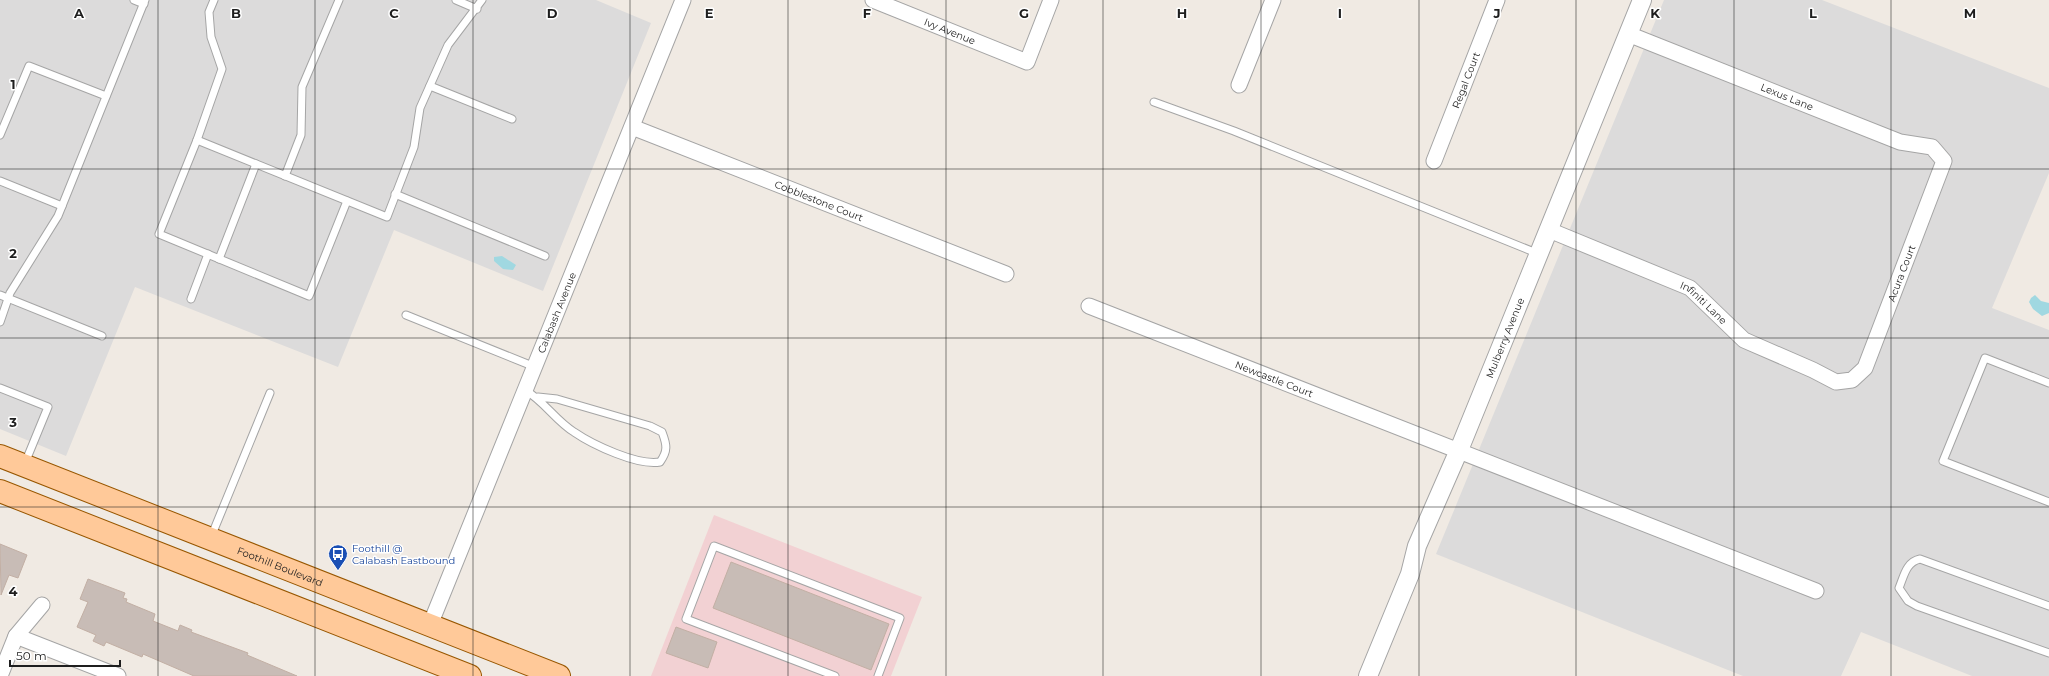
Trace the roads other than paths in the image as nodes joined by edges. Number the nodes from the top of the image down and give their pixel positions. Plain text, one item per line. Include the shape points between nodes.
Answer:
1 (134, 0) edge
2 (214, 0) edge
3 (339, 0) edge
4 (456, 0) edge
5 (482, 0) edge
6 (683, 0) edge
7 (873, 0) edge
8 (1051, 0) edge
9 (1273, 0) edge
10 (1497, 0) edge
11 (1642, 0) edge
12 (144, 2) edge
13 (477, 9) junction
14 (1628, 34) junction
15 (1239, 85) dead end
16 (430, 86) junction
17 (106, 96) junction
18 (1154, 102) dead end
19 (512, 119) dead end
20 (632, 127) junction
21 (0, 135) edge
22 (197, 140) junction
23 (1434, 161) dead end
24 (1944, 161) joint
25 (256, 164) junction
26 (286, 176) junction
27 (0, 181) edge
28 (395, 194) junction
29 (347, 201) junction
30 (62, 206) junction
31 (1549, 230) junction
32 (208, 254) junction
33 (1539, 254) junction
34 (545, 256) dead end
35 (219, 259) junction
36 (1006, 274) dead end
37 (0, 295) edge
38 (8, 299) junction
39 (191, 299) dead end
40 (1089, 306) dead end
41 (406, 315) dead end
42 (0, 322) edge
43 (102, 336) dead end
44 (535, 367) junction
45 (1852, 380) joint
46 (2049, 384) edge
47 (0, 388) edge
48 (525, 390) junction
49 (270, 393) dead end
50 (538, 397) junction
51 (1459, 450) junction
52 (0, 456) edge
53 (24, 466) junction
54 (0, 491) edge
55 (2049, 502) edge
56 (210, 539) junction
57 (1816, 591) dead end
58 (42, 605) dead end
59 (2049, 606) edge
60 (430, 625) junction
61 (16, 636) junction
62 (2049, 653) edge
63 (0, 676) edge
64 (118, 676) edge
65 (470, 676) edge
66 (559, 676) edge
67 (835, 676) edge
68 (878, 676) edge
69 (1368, 676) edge

1 - 12 lane
2 - 22 lane via 209,12 211,37 222,69
3 - 26 lane via 302,87 301,135
4 - 13 lane
5 - 13 lane
6 - 20 street, Calabash Avenue
7 - 8 street, Ivy Avenue via 1027,62
9 - 15 street
10 - 23 street, Regal Court
11 - 14 street, Mulberry Avenue
12 - 17 lane
13 - 16 lane via 448,45
14 - 24 street, Lexus Lane via 1900,142 1932,147
14 - 31 street, Mulberry Avenue
16 - 19 lane
16 - 28 lane via 420,108 414,147
17 - 21 lane via 29,66
17 - 30 lane
18 - 33 lane via 1234,131
20 - 36 street, Cobblestone Court
20 - 44 street, Calabash Avenue
22 - 25 lane
22 - 32 lane via 160,234
24 - 45 street, Acura Court via 1865,368
25 - 26 lane
25 - 35 lane
26 - 29 lane
27 - 30 lane
28 - 29 lane via 387,217
28 - 34 lane
29 - 35 lane via 309,296
30 - 38 lane
31 - 33 street, Mulberry Avenue
31 - 45 street, Infiniti Lane via 1690,288 1744,340 1836,382
32 - 35 lane
32 - 39 lane
33 - 51 street, Mulberry Avenue
37 - 38 lane
38 - 42 lane
38 - 43 lane
40 - 51 street, Newcastle Court
41 - 44 lane
44 - 48 street, Calabash Avenue
46 - 55 lane via 1985,358 1943,461
47 - 53 lane via 48,407
48 - 50 lane
48 - 60 street, Calabash Avenue
49 - 56 lane
50 - 50 lane via 573,432 621,456 650,464 660,462 666,453 667,444 662,432 650,426 557,399
51 - 57 street, Newcastle Court
51 - 69 street, Mulberry Avenue via 1417,546 1410,574
52 - 53 main road, Foothill Boulevard
53 - 56 main road, Foothill Boulevard
54 - 65 main road
56 - 60 main road, Foothill Boulevard
58 - 61 street
59 - 62 lane via 1920,559 1908,566 1899,588 1908,601 1917,606
60 - 66 main road, Foothill Boulevard
61 - 63 street
61 - 64 street
67 - 68 lane via 686,619 714,546 900,618

